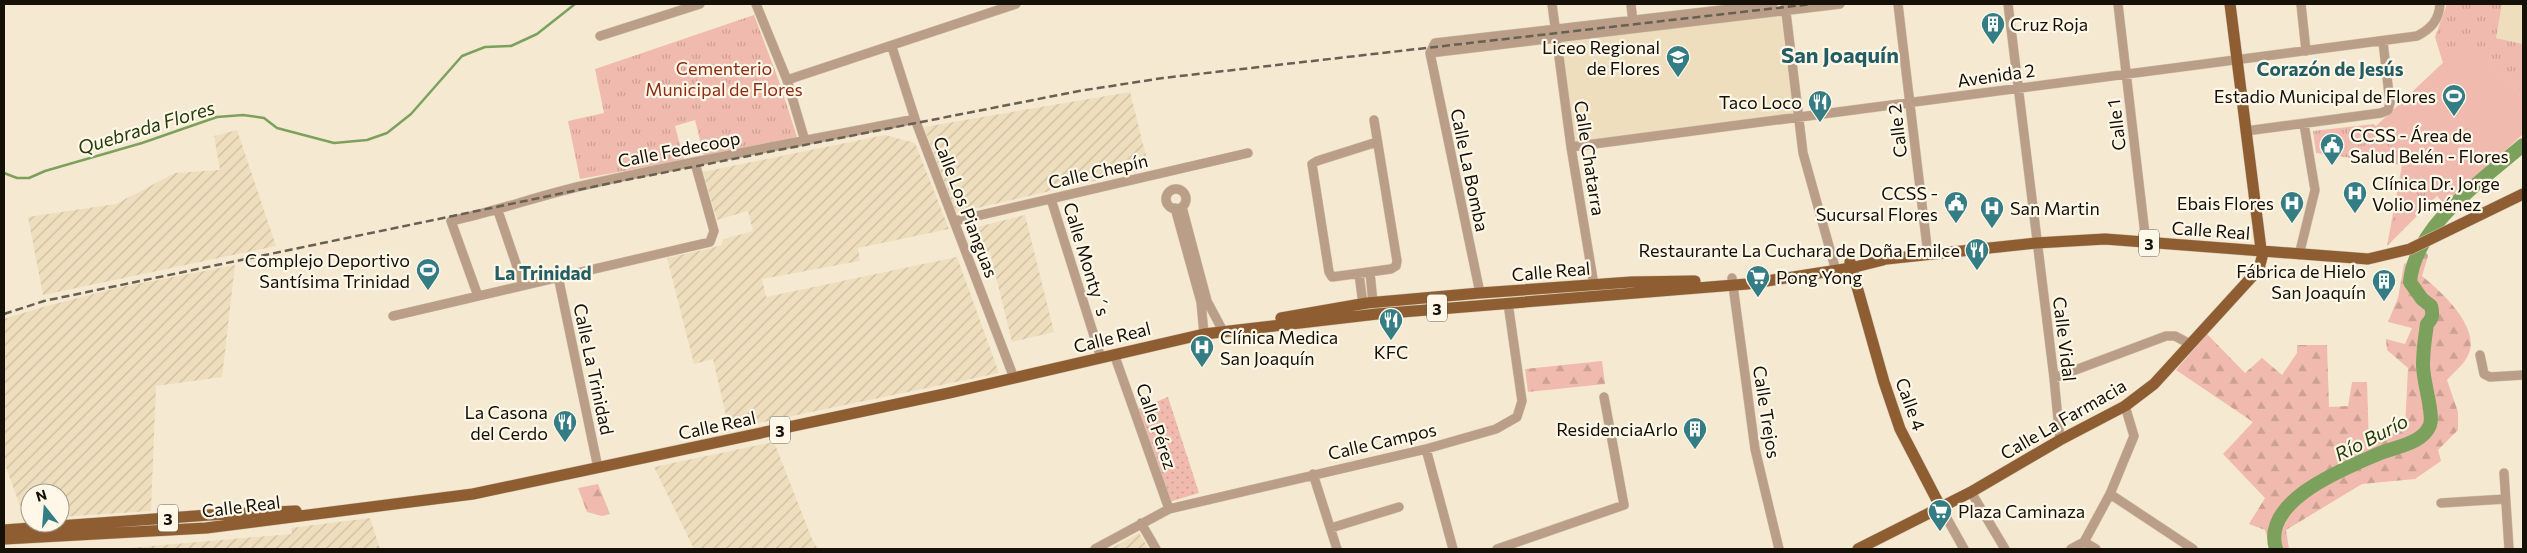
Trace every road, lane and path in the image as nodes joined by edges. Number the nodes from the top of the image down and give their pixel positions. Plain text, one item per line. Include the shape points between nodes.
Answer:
1 (700, 4) edge
2 (756, 4) edge
3 (1016, 4) edge
4 (1552, 4) edge
5 (1631, 4) edge
6 (1773, 4) edge
7 (1840, 4) edge
8 (1898, 4) edge
9 (2008, 4) edge
10 (2118, 4) edge
11 (2230, 4) edge
12 (2301, 4) edge
13 (2440, 4) edge
14 (1786, 7) edge
15 (1707, 12) edge
16 (1633, 24) junction
17 (1555, 34) junction
18 (600, 36) dead end
19 (2383, 42) junction
20 (892, 47) junction
21 (2306, 51) junction
22 (1430, 53) junction
23 (2237, 60) junction
24 (2127, 74) junction
25 (787, 80) junction
26 (2018, 88) junction
27 (1909, 103) junction
28 (1798, 116) junction
29 (915, 119) junction
30 (1374, 120) dead end
31 (2304, 124) junction
32 (2246, 131) junction
33 (806, 141) junction
34 (1377, 142) junction
35 (1571, 147) junction
36 (1248, 152) dead end
37 (695, 162) junction
38 (2523, 194) edge
39 (1051, 199) junction
40 (1178, 208) dead end
41 (498, 211) junction
42 (956, 221) junction
43 (2036, 243) junction
44 (2146, 243) junction
45 (2262, 251) junction
46 (1928, 255) junction
47 (2299, 255) junction
48 (1851, 265) junction
49 (1835, 267) junction
50 (2259, 269) junction
51 (1370, 272) junction
52 (1359, 274) junction
53 (558, 276) junction
54 (1733, 281) junction
55 (523, 284) junction
56 (1594, 285) junction
57 (1550, 289) junction
58 (1640, 292) junction
59 (1480, 293) junction
60 (478, 296) junction
61 (1567, 297) junction
62 (1204, 302) junction
63 (1368, 303) junction
64 (1508, 303) junction
65 (1438, 308) junction
66 (393, 316) dead end
67 (1223, 331) junction
68 (1204, 334) junction
69 (2190, 344) junction
70 (1114, 354) junction
71 (2480, 355) dead end
72 (1101, 358) junction
73 (2523, 375) edge
74 (1014, 378) junction
75 (2054, 378) junction
76 (1604, 397) dead end
77 (2125, 406) junction
78 (2060, 440) junction
79 (1426, 449) junction
80 (598, 468) junction
81 (2504, 473) dead end
82 (1313, 474) junction
83 (1971, 492) junction
84 (2110, 494) junction
85 (2505, 499) junction
86 (2441, 503) dead end
87 (1940, 506) junction
88 (1399, 507) dead end
89 (1168, 509) junction
90 (333, 512) junction
91 (238, 513) junction
92 (177, 517) junction
93 (1141, 523) junction
94 (206, 528) junction
95 (1331, 528) junction
96 (4, 530) edge
97 (4, 539) edge
98 (2084, 542) junction
99 (1095, 549) edge
100 (1156, 549) edge
101 (1337, 549) edge
102 (1453, 549) edge
103 (1497, 549) edge
104 (1779, 549) edge
105 (1858, 549) edge
106 (1964, 549) edge
107 (2005, 549) edge
108 (2071, 549) edge
109 (2096, 549) edge
110 (2193, 549) edge
111 (2509, 549) edge

1 - 18 street
2 - 25 street
3 - 20 street
4 - 17 street, Calle Chatarra
5 - 16 street
6 - 15 street
7 - 14 street
8 - 27 street, Calle 2
9 - 26 street, Calle Vidal
10 - 24 street, Calle 1
11 - 23 main road
12 - 21 street
13 - 19 street, Avenida 2 via 2434,25 2426,32
14 - 15 street
14 - 28 street
15 - 16 street
16 - 17 street
17 - 22 street
17 - 22 street via 1435,43
17 - 35 street, Calle Chatarra
19 - 21 street, Avenida 2
19 - 31 street via 2390,103 2388,110
20 - 25 street
20 - 29 street, Calle Los Pianguas
21 - 23 street, Avenida 2
22 - 59 street, Calle La Bomba
23 - 24 street, Avenida 2
23 - 32 main road
24 - 26 street, Avenida 2
24 - 44 street, Calle 1
25 - 33 street
26 - 27 street, Avenida 2
26 - 43 street, Calle Vidal
27 - 28 street, Avenida 2
27 - 46 street, Calle 2
28 - 35 street, Avenida 2
28 - 49 street via 1806,169
29 - 33 street, Calle Fedecoop
29 - 42 street, Calle Los Pianguas
30 - 34 street
31 - 32 street
31 - 47 street via 2314,190
32 - 45 main road
33 - 37 street, Calle Fedecoop
34 - 51 street via 1397,261 1391,269
34 - 52 street via 1312,164 1329,272 1336,278
35 - 56 street, Calle Chatarra
36 - 39 street, Calle Chepín
37 - 41 street, Calle Fedecoop via 551,193
37 - 53 street via 714,231 710,242
38 - 47 main road, Calle Real / 3 via 2410,249 2368,259
39 - 42 street, Calle Chepín
39 - 72 street, Calle Monty´s
40 - 62 street
41 - 55 street
41 - 60 street, Calle Fedecoop via 451,222
42 - 74 street, Calle Los Pianguas
43 - 44 main road, Calle Real / 3 via 2105,239
43 - 46 main road, Calle Real / 3
43 - 75 street, Calle Vidal
44 - 45 main road, Calle Real / 3
45 - 47 main road, Calle Real / 3
45 - 50 main road
46 - 48 main road, Calle Real / 3
47 - 50 main road via 2268,262
48 - 49 main road, Calle Real / 3
48 - 87 main road, Calle 4 via 1900,429
49 - 54 main road, Calle Real / 3
50 - 69 main road, Calle La Farmacia
51 - 52 street
51 - 63 street
52 - 63 street
53 - 55 street
53 - 80 street, Calle La Trinidad
54 - 56 main road, Calle Real / 3
54 - 58 main road, Calle Real / 3
54 - 104 street, Calle Trejos via 1755,449
55 - 60 street
56 - 57 main road, Calle Real / 3
56 - 58 main road via 1600,289 1624,288
56 - 61 main road
57 - 59 main road, Calle Real / 3
57 - 64 main road via 1512,297
58 - 61 main road, Calle Real / 3
59 - 63 main road, Calle Real / 3
59 - 64 main road via 1486,298 1504,299
59 - 65 main road via 1474,299
60 - 66 street
61 - 64 main road, Calle Real / 3
62 - 67 street
62 - 68 street
63 - 67 main road, Calle Real / 3
64 - 65 main road, Calle Real / 3
64 - 79 street, Calle Campos via 1522,391 1520,413 1502,427
65 - 67 main road, Calle Real / 3
67 - 68 main road, Calle Real / 3
68 - 70 main road, Calle Real / 3
69 - 75 street via 2175,336 2166,336
69 - 77 main road, Calle La Farmacia via 2154,384
70 - 72 main road, Calle Real / 3
70 - 89 street, Calle Pérez
71 - 73 street via 2484,374 2490,377
72 - 74 main road, Calle Real / 3
74 - 80 main road, Calle Real / 3
75 - 78 street, Calle Vidal
76 - 103 street via 1624,505
77 - 78 main road, Calle La Farmacia
77 - 84 street via 2134,436
78 - 83 main road, Calle La Farmacia
79 - 82 street, Calle Campos
79 - 102 street
80 - 90 main road, Calle Real / 3 via 473,494
81 - 85 street
82 - 89 street, Calle Campos
82 - 95 street
83 - 87 main road, Calle La Farmacia
83 - 107 street
84 - 98 street
84 - 110 street
85 - 86 street
85 - 111 street
87 - 105 main road, Calle La Farmacia
87 - 106 street, Calle 4
88 - 95 street
89 - 93 street, Calle Campos
90 - 91 main road, Calle Real / 3
90 - 94 main road, Calle Real / 3
91 - 92 main road, Calle Real / 3
91 - 94 main road
92 - 94 main road
92 - 96 main road, Calle Real / 3
93 - 99 street, Calle Campos
93 - 100 street
94 - 97 main road, Calle Real / 3
95 - 101 street
98 - 108 street
98 - 109 street

